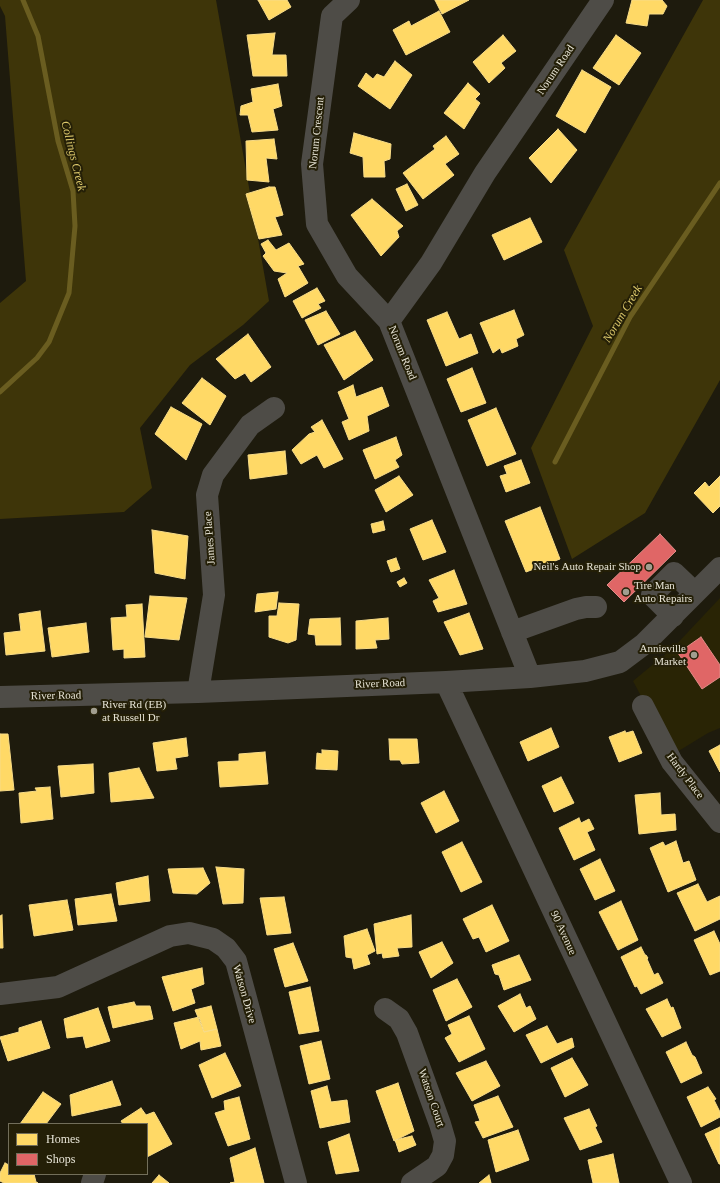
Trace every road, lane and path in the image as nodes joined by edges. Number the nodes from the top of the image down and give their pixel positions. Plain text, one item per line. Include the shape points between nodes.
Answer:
1 (348, 0) edge
2 (603, 0) edge
3 (329, 8) edge
4 (389, 321) junction
5 (274, 408) dead end
6 (720, 568) edge
7 (696, 593) junction
8 (596, 607) dead end
9 (673, 616) junction
10 (512, 632) junction
11 (530, 677) junction
12 (446, 682) junction
13 (198, 692) junction
14 (0, 697) edge
15 (643, 706) dead end
16 (720, 822) edge
17 (0, 994) edge
18 (385, 1009) dead end
19 (296, 1183) edge
20 (412, 1183) edge
21 (681, 1183) edge

1 - 3 street, Norum Crescent
2 - 4 street, Norum Road via 485,173 431,263
3 - 4 street, Norum Crescent via 312,164 317,224 347,276
4 - 10 street, Norum Road
5 - 13 street, James Place via 250,425 213,475 207,495 214,595
6 - 7 street, River Road
7 - 9 street, River Road
7 - 9 street via 674,573 652,595
8 - 10 street via 576,609
9 - 11 street, River Road via 644,644 620,662 585,671
10 - 11 street, Norum Road
11 - 12 street, River Road
12 - 13 street, River Road
12 - 21 street, 90 Avenue
13 - 14 street, River Road
15 - 16 street, Hardy Place via 672,762
17 - 19 street, Watson Drive via 58,987 170,936 189,933 213,939 226,948 236,961
18 - 20 street, Watson Court via 398,1019 407,1033 445,1141 444,1155 437,1166

